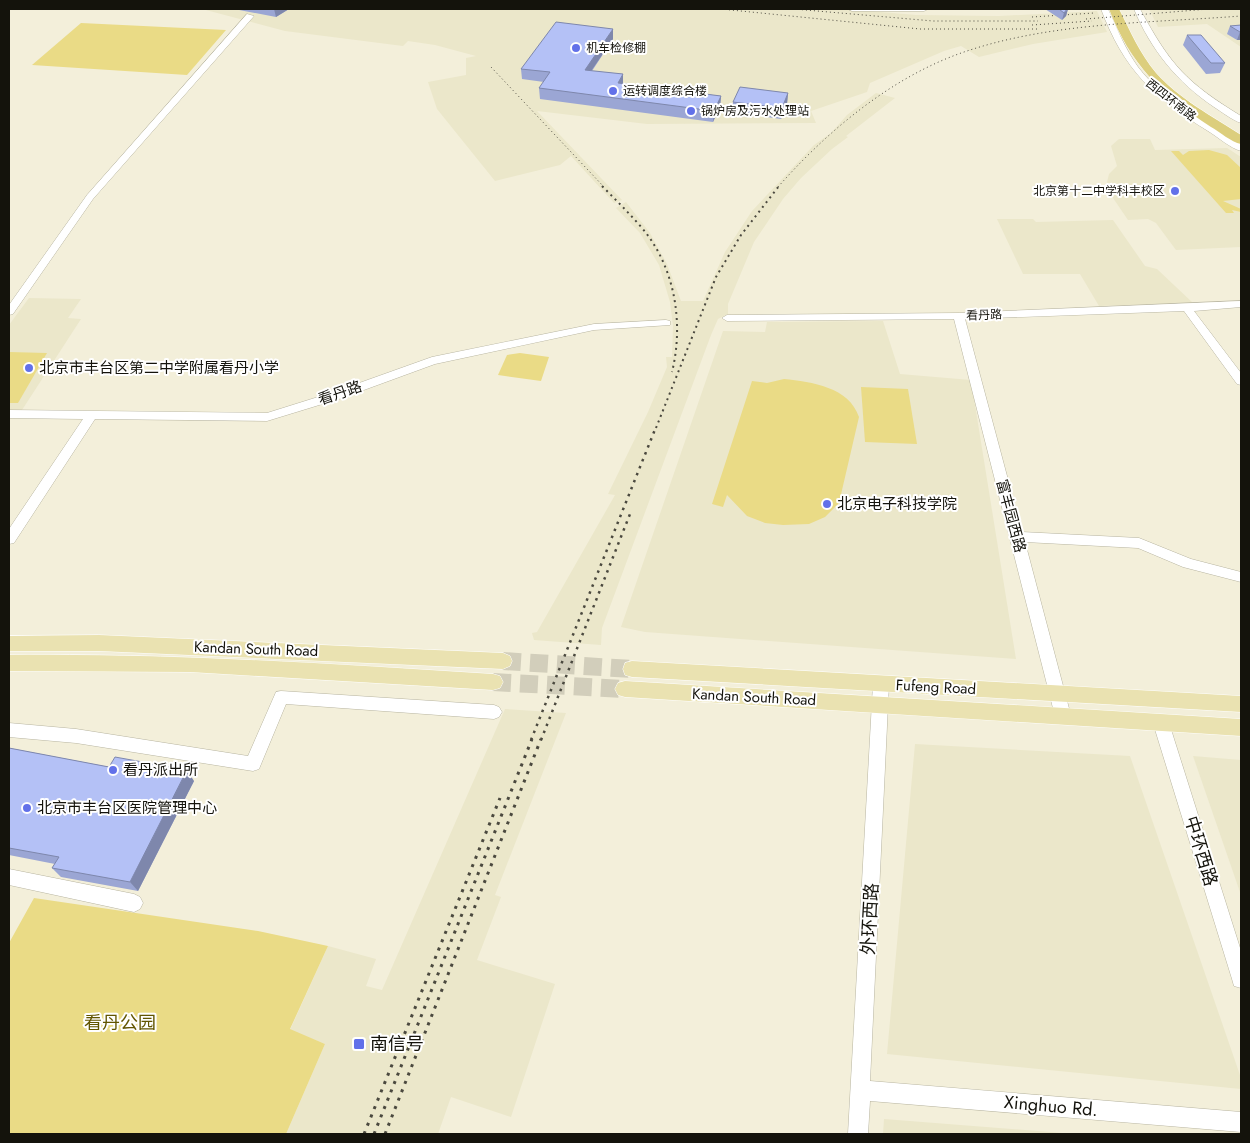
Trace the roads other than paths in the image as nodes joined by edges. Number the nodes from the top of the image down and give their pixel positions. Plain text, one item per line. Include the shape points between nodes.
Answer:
1 (852, 9) edge
2 (924, 9) edge
3 (1104, 9) edge
4 (1114, 9) edge
5 (1128, 9) edge
6 (1137, 9) edge
7 (250, 16) dead end
8 (1131, 62) junction
9 (1167, 89) junction
10 (1241, 120) edge
11 (1241, 128) edge
12 (1241, 140) edge
13 (1241, 148) edge
14 (1241, 304) edge
15 (1187, 308) junction
16 (9, 312) edge
17 (959, 316) junction
18 (727, 318) dead end
19 (666, 323) dead end
20 (1241, 381) edge
21 (9, 414) edge
22 (92, 415) junction
23 (1016, 537) junction
24 (9, 539) edge
25 (1241, 577) edge
26 (9, 644) edge
27 (503, 661) tunnel mouth
28 (9, 663) edge
29 (632, 670) tunnel mouth
30 (493, 682) tunnel mouth
31 (881, 684) junction
32 (626, 690) tunnel mouth
33 (1057, 694) junction
34 (882, 704) junction
35 (1241, 704) edge
36 (494, 712) dead end
37 (1063, 716) junction
38 (1161, 723) junction
39 (1241, 728) edge
40 (9, 730) edge
41 (9, 877) edge
42 (134, 903) dead end
43 (1241, 979) edge
44 (861, 1090) junction
45 (1241, 1122) edge
46 (858, 1134) edge

1 - 2 street
3 - 8 street, 西四环南路
4 - 9 highway, 西四环南路 via 1139,57
5 - 11 highway, 西四环南路 via 1148,48 1171,77 1190,94
6 - 10 street, 西四环南路 via 1173,68 1198,91
7 - 16 street via 90,197
8 - 9 highway
8 - 13 street, 西四环南路 via 1173,104
9 - 12 highway, 西四环南路
14 - 15 street, 看丹路
15 - 17 street, 看丹路
15 - 20 street
17 - 18 street, 看丹路
17 - 23 street, 富丰园西路
19 - 22 street, 看丹路 via 594,327 432,361 267,417
21 - 22 street, 看丹路
22 - 24 street
23 - 25 street via 1139,543 1188,563
23 - 33 street, 富丰园西路
26 - 27 main road, Kandan South Road via 98,643
28 - 30 main road, Kandan South Road via 91,661
29 - 31 main road, Fufeng Road
31 - 33 main road, Fufeng Road
31 - 34 street, 外环西路
32 - 34 main road, Kandan South Road
33 - 35 main road, Fufeng Road
33 - 37 street, 富丰园西路
34 - 37 main road, Fufeng Road
34 - 44 street, 外环西路
36 - 40 street via 282,697 253,764 76,736
37 - 38 main road, Fufeng Road
38 - 39 main road, Fufeng Road
38 - 43 street, 中环西路
41 - 42 street
44 - 45 street, Xinghuo Rd.
44 - 46 street, 外环西路

